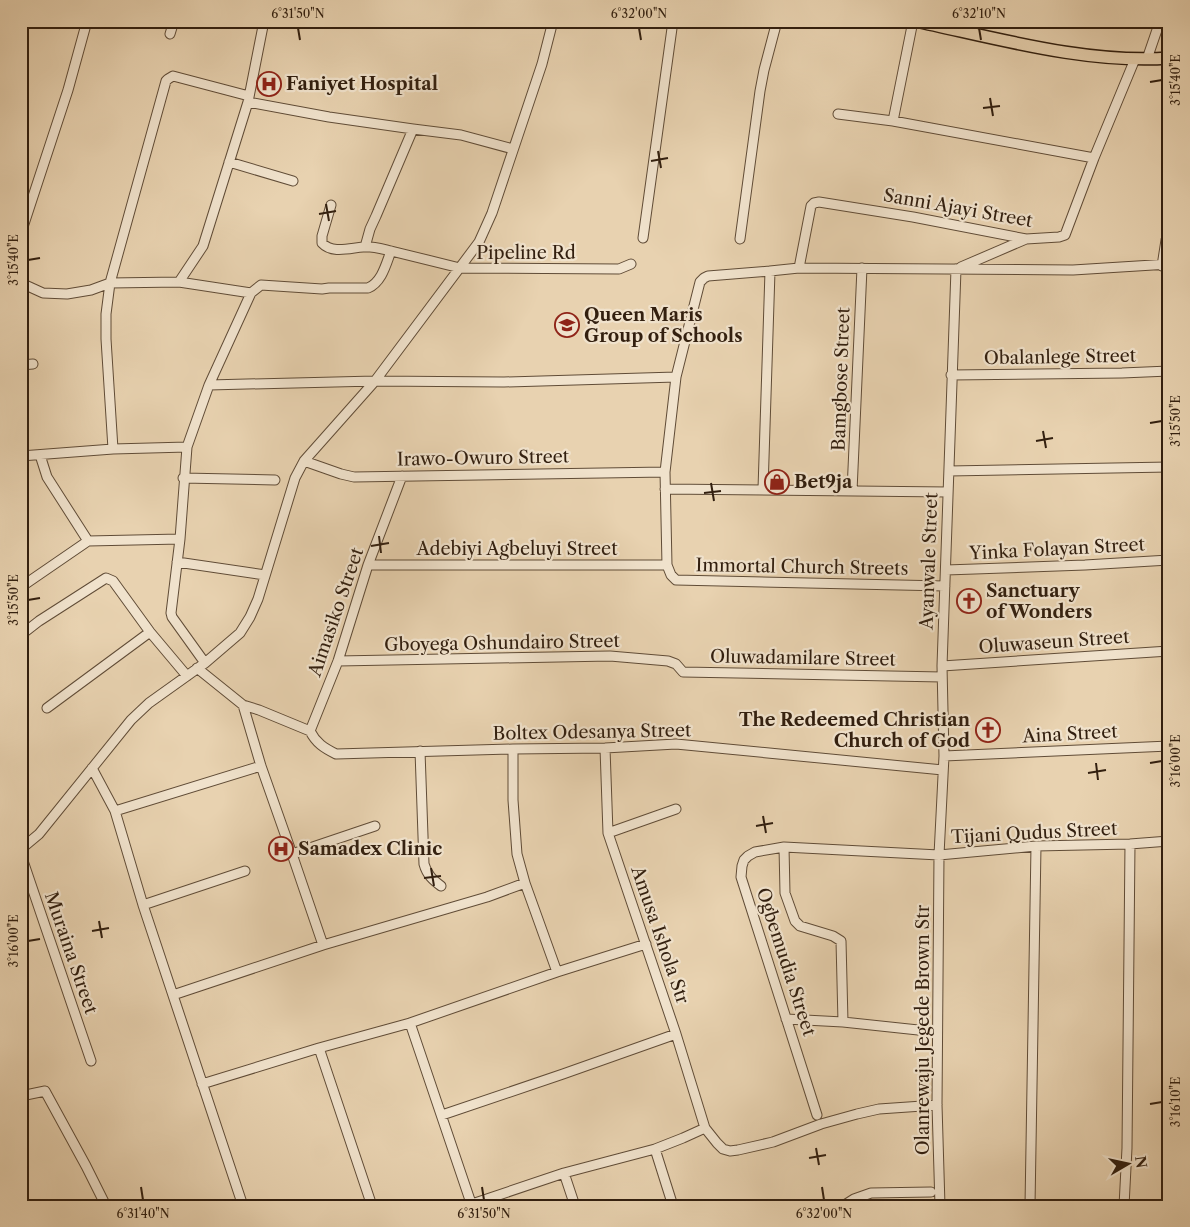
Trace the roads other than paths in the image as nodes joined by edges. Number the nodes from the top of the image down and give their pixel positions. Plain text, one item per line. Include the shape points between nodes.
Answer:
1 (87, 21) edge
2 (174, 21) edge
3 (264, 21) edge
4 (554, 21) edge
5 (673, 21) edge
6 (777, 21) edge
7 (914, 21) edge
8 (1160, 21) edge
9 (170, 34) dead end
10 (1169, 58) edge
11 (1141, 59) junction
12 (248, 99) junction
13 (838, 114) dead end
14 (893, 121) junction
15 (413, 130) junction
16 (513, 149) junction
17 (1094, 158) junction
18 (230, 162) junction
19 (293, 181) dead end
20 (331, 206) dead end
21 (1169, 232) edge
22 (21, 233) edge
23 (643, 238) dead end
24 (740, 239) dead end
25 (1026, 239) junction
26 (365, 247) junction
27 (391, 251) junction
28 (631, 264) dead end
29 (1165, 265) edge
30 (460, 268) junction
31 (799, 268) junction
32 (862, 268) junction
33 (956, 269) junction
34 (770, 271) junction
35 (110, 282) junction
36 (179, 282) junction
37 (21, 283) edge
38 (251, 293) junction
39 (21, 364) edge
40 (33, 364) dead end
41 (1169, 371) edge
42 (951, 375) junction
43 (676, 377) junction
44 (375, 381) junction
45 (209, 385) junction
46 (187, 447) junction
47 (113, 449) junction
48 (40, 455) junction
49 (21, 456) edge
50 (304, 461) junction
51 (1169, 467) edge
52 (948, 471) junction
53 (665, 472) junction
54 (402, 476) junction
55 (184, 478) junction
56 (275, 480) dead end
57 (666, 489) junction
58 (763, 490) junction
59 (852, 491) junction
60 (948, 492) junction
61 (180, 539) junction
62 (88, 541) junction
63 (1169, 560) edge
64 (177, 562) junction
65 (368, 565) junction
66 (666, 565) junction
67 (946, 570) junction
68 (265, 575) junction
69 (22, 586) edge
70 (945, 586) junction
71 (150, 632) junction
72 (21, 635) edge
73 (1169, 651) edge
74 (668, 661) joint
75 (338, 662) junction
76 (201, 666) junction
77 (942, 666) junction
78 (187, 676) junction
79 (942, 676) junction
80 (243, 705) junction
81 (47, 708) dead end
82 (310, 731) junction
83 (1169, 746) edge
84 (605, 748) junction
85 (513, 749) junction
86 (420, 751) junction
87 (944, 756) junction
88 (261, 766) junction
89 (92, 768) junction
90 (943, 770) junction
91 (676, 809) dead end
92 (115, 811) junction
93 (375, 826) dead end
94 (608, 833) junction
95 (1169, 841) edge
96 (1130, 844) junction
97 (1036, 846) junction
98 (784, 847) junction
99 (21, 849) edge
100 (292, 854) junction
101 (21, 855) edge
102 (939, 855) junction
103 (244, 871) dead end
104 (525, 883) junction
105 (441, 886) dead end
106 (143, 905) junction
107 (646, 944) junction
108 (323, 945) junction
109 (557, 972) junction
110 (173, 995) junction
111 (786, 1019) junction
112 (843, 1022) junction
113 (410, 1023) junction
114 (937, 1032) junction
115 (676, 1034) junction
116 (319, 1048) junction
117 (91, 1061) dead end
118 (202, 1084) junction
119 (21, 1096) edge
120 (937, 1105) junction
121 (442, 1115) junction
122 (817, 1115) dead end
123 (705, 1128) junction
124 (655, 1149) junction
125 (564, 1173) junction
126 (931, 1192) dead end
127 (472, 1205) edge
128 (106, 1206) edge
129 (242, 1206) edge
130 (372, 1206) edge
131 (575, 1206) edge
132 (673, 1206) edge
133 (843, 1206) edge
134 (940, 1206) edge
135 (1030, 1206) edge
136 (1124, 1206) edge

1 - 22 street
2 - 9 street
3 - 12 street
4 - 16 street
5 - 23 street
6 - 24 street via 760,91
7 - 11 main road via 1042,48
7 - 14 street
8 - 11 street, Sanni Ajayi Street
10 - 11 main road
11 - 17 street, Sanni Ajayi Street
12 - 15 street via 329,117
12 - 18 street
12 - 35 street via 173,76 168,79
13 - 14 street
14 - 17 street
15 - 16 street via 462,135
15 - 26 street
16 - 30 street via 492,213 479,242
17 - 25 street, Sanni Ajayi Street via 1065,235
18 - 19 street
18 - 36 street via 203,246
20 - 26 street, Pipeline Rd via 322,236 325,246 344,249
21 - 29 street
25 - 31 street, Sanni Ajayi Street via 820,202 811,206
25 - 33 street
26 - 27 street, Pipeline Rd
27 - 30 street, Pipeline Rd
27 - 38 street via 378,282 368,288 261,285
28 - 30 street, Pipeline Rd via 619,269
29 - 33 street via 1073,270
30 - 44 street
31 - 32 street
31 - 34 street
32 - 33 street
32 - 59 street, Bamgbose Street
33 - 42 street, Ayanwale Street
34 - 43 street via 708,276 700,282
34 - 58 street
35 - 36 street
35 - 37 street via 91,290 67,294 43,293
35 - 47 street via 106,339
36 - 38 street
38 - 45 street
39 - 40 street
41 - 42 street, Obalanlege Street
42 - 52 street, Ayanwale Street
43 - 44 street via 504,382
43 - 53 street
44 - 45 street
44 - 50 street
45 - 46 street
46 - 47 street
46 - 55 street
47 - 48 street
48 - 49 street
48 - 62 street via 47,477
50 - 54 street, Irawo-Owuro Street via 354,477
50 - 68 street via 295,478
51 - 52 street
52 - 60 street, Ayanwale Street
53 - 54 street, Irawo-Owuro Street
53 - 57 street
54 - 65 street, Aimasiko Street
55 - 56 street
55 - 61 street
57 - 58 street
57 - 66 street
58 - 59 street
59 - 60 street
60 - 67 street, Ayanwale Street
61 - 62 street
61 - 64 street
62 - 69 street
63 - 67 street, Yinka Folayan Street
64 - 68 street
64 - 76 street via 172,617
65 - 66 street, Adebiyi Agbeluyi Street
65 - 75 street, Aimasiko Street
66 - 70 street, Immortal Church Streets via 676,580
67 - 70 street, Ayanwale Street
68 - 76 street via 258,599 240,633
70 - 77 street, Ayanwale Street
71 - 72 street via 113,581 106,578
71 - 78 street
71 - 81 street
73 - 77 street, Oluwaseun Street
74 - 75 street, Gboyega Oshundairo Street via 610,656
74 - 79 street, Oluwadamilare Street via 683,672
75 - 82 street, Aimasiko Street
76 - 78 street
76 - 80 street
77 - 79 street, Ayanwale Street
78 - 89 street via 131,720
79 - 87 street, Ayanwale Street
80 - 82 street
80 - 88 street
82 - 86 street, Boltex Odesanya Street via 321,746 336,754
83 - 87 street, Aina Street
84 - 85 street, Boltex Odesanya Street
84 - 90 street, Boltex Odesanya Street via 676,744
84 - 94 street, Amusa Ishola Str
85 - 86 street, Boltex Odesanya Street
85 - 104 street via 517,854
86 - 105 street via 424,864 430,878
87 - 90 street, Ayanwale Street
88 - 92 street
88 - 100 street
89 - 92 street
89 - 99 street via 39,834
90 - 102 street, Ayanwale Street
91 - 94 street
92 - 106 street
93 - 100 street
94 - 107 street, Amusa Ishola Str
95 - 96 street, Tijani Qudus Street
96 - 97 street, Tijani Qudus Street
96 - 136 street
97 - 102 street, Tijani Qudus Street
97 - 135 street
98 - 102 street, Tijani Qudus Street
98 - 111 street, Ogbemudia Street via 748,856 742,866 741,877
98 - 112 street via 785,893 795,921 800,926 841,941
100 - 108 street
101 - 117 street, Muraina Street
102 - 114 street, Olanrewaju Jegede Brown Str
103 - 106 street
104 - 108 street
104 - 109 street
106 - 110 street
107 - 109 street
107 - 115 street, Amusa Ishola Str
108 - 110 street
109 - 113 street
110 - 118 street
111 - 112 street
111 - 122 street, Ogbemudia Street
112 - 114 street
113 - 116 street
113 - 121 street
114 - 120 street, Olanrewaju Jegede Brown Str
115 - 121 street
115 - 123 street, Amusa Ishola Str
116 - 118 street
116 - 130 street
118 - 129 street
119 - 128 street via 46,1091
120 - 123 street via 879,1109 822,1124 773,1142 730,1151 723,1149
120 - 134 street, Olanrewaju Jegede Brown Str
121 - 127 street
123 - 124 street
124 - 125 street
124 - 132 street
125 - 127 street
125 - 131 street
126 - 133 street via 871,1193

